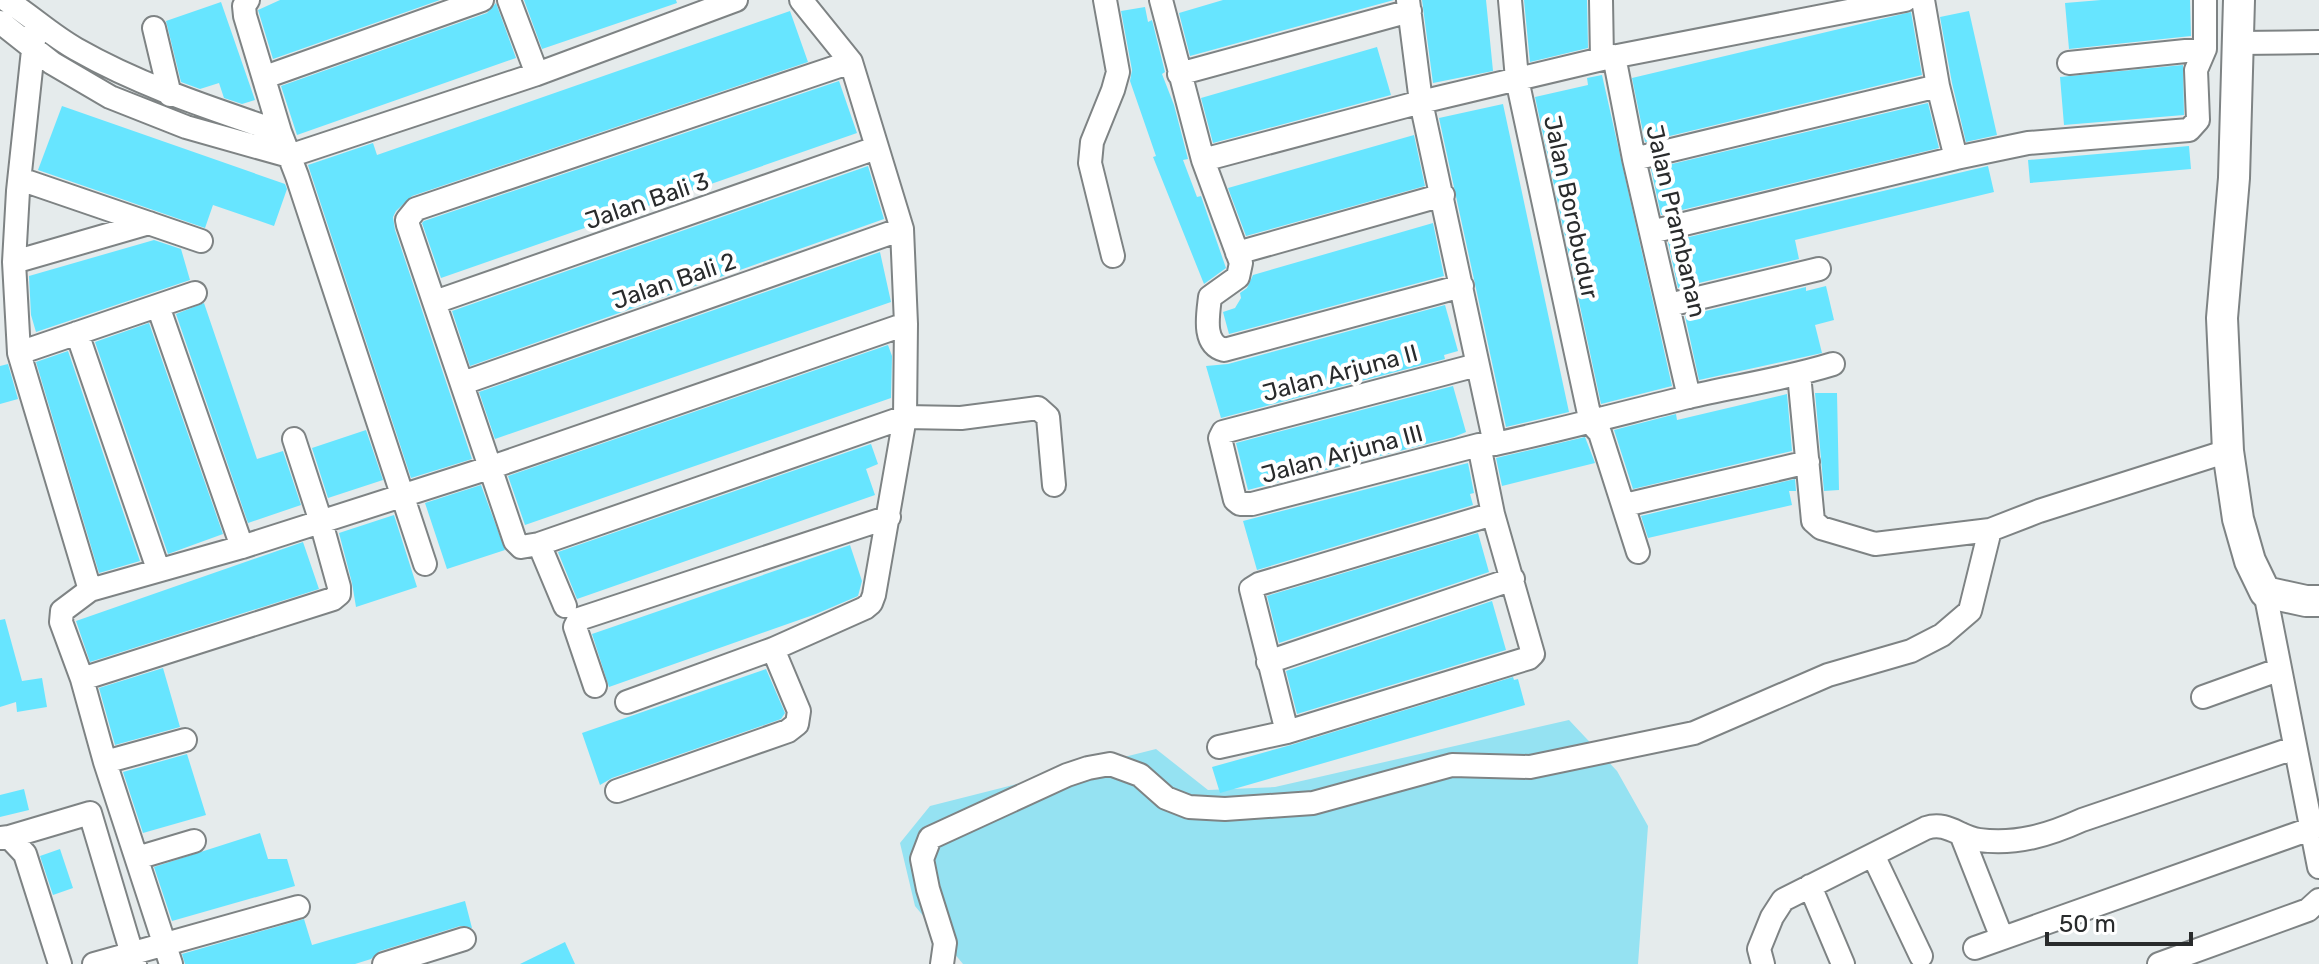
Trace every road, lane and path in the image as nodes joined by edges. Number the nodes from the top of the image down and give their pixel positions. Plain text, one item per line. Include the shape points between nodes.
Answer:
1 (6, 0) edge
2 (248, 0) edge
3 (482, 0) edge
4 (509, 0) edge
5 (736, 0) edge
6 (801, 0) edge
7 (1105, 0) edge
8 (1161, 0) edge
9 (1510, 0) edge
10 (1601, 0) edge
11 (1905, 0) edge
12 (1923, 0) edge
13 (2205, 0) edge
14 (2239, 0) edge
15 (1409, 6) edge
16 (0, 22) edge
17 (36, 22) junction
18 (154, 28) dead end
19 (2319, 42) edge
20 (2238, 43) junction
21 (33, 49) junction
22 (2205, 49) junction
23 (1608, 58) junction
24 (851, 62) junction
25 (2069, 63) dead end
26 (537, 74) junction
27 (1179, 74) junction
28 (265, 77) junction
29 (1517, 79) junction
30 (1938, 86) junction
31 (170, 95) junction
32 (1421, 102) junction
33 (280, 132) junction
34 (876, 148) junction
35 (289, 156) junction
36 (1956, 158) junction
37 (1634, 159) junction
38 (1203, 160) junction
39 (13, 187) edge
40 (1443, 195) junction
41 (149, 223) junction
42 (902, 229) junction
43 (1651, 232) junction
44 (201, 241) dead end
45 (1237, 253) junction
46 (1113, 256) dead end
47 (14, 262) junction
48 (1819, 269) dead end
49 (1462, 286) junction
50 (195, 293) dead end
51 (435, 302) junction
52 (1669, 305) junction
53 (158, 306) junction
54 (906, 324) junction
55 (77, 333) junction
56 (19, 353) junction
57 (1833, 364) dead end
58 (1477, 365) junction
59 (1799, 374) junction
60 (463, 383) junction
61 (1689, 397) junction
62 (905, 417) junction
63 (1591, 423) junction
64 (1220, 438) joint
65 (294, 439) dead end
66 (1487, 444) junction
67 (2228, 451) junction
68 (1808, 462) junction
69 (492, 467) junction
70 (1054, 485) dead end
71 (404, 495) junction
72 (1625, 505) junction
73 (1493, 514) junction
74 (889, 517) junction
75 (321, 522) junction
76 (1990, 530) junction
77 (539, 544) junction
78 (242, 547) junction
79 (1638, 552) dead end
80 (425, 564) dead end
81 (158, 569) junction
82 (1513, 579) junction
83 (90, 590) junction
84 (2265, 592) junction
85 (2319, 601) edge
86 (565, 606) dead end
87 (773, 649) junction
88 (1268, 662) junction
89 (2278, 670) junction
90 (82, 679) junction
91 (595, 686) dead end
92 (2203, 697) dead end
93 (627, 702) dead end
94 (1287, 732) junction
95 (185, 740) dead end
96 (1219, 747) dead end
97 (2294, 748) junction
98 (105, 762) junction
99 (617, 791) dead end
100 (2313, 828) junction
101 (1961, 834) junction
102 (5, 838) edge
103 (194, 841) dead end
104 (1873, 855) junction
105 (137, 858) junction
106 (2319, 867) edge
107 (1810, 886) junction
108 (2319, 900) edge
109 (298, 907) dead end
110 (2002, 938) junction
111 (464, 939) dead end
112 (1975, 948) dead end
113 (168, 954) edge
114 (1921, 956) dead end
115 (134, 958) edge
116 (60, 964) edge
117 (94, 964) edge
118 (384, 964) edge
119 (942, 964) edge
120 (1763, 964) edge
121 (1843, 964) edge
122 (2159, 964) edge

1 - 17 street
2 - 28 street via 245,16
3 - 28 street
4 - 26 street
5 - 26 street
6 - 24 street
7 - 46 street via 1118,72 1092,142 1090,163
8 - 27 street
9 - 29 street, Jalan Borobudur
10 - 23 street, Jalan Prambanan
11 - 23 street
12 - 30 street
13 - 22 street
14 - 20 street
15 - 27 street
15 - 32 street
16 - 21 street
17 - 21 street
17 - 31 street via 119,73
18 - 31 street
19 - 20 street
20 - 67 street via 2222,318
21 - 35 street via 110,97 186,127
21 - 39 street
22 - 25 street
22 - 36 street via 2196,70 2198,120 2189,130 2028,143
23 - 29 street
23 - 37 street, Jalan Prambanan
24 - 34 street
24 - 51 street via 416,209 408,225
26 - 35 street
27 - 38 street
28 - 33 street
29 - 32 street
29 - 63 street, Jalan Borobudur
30 - 36 street
30 - 37 street
31 - 33 street
32 - 38 street
32 - 40 street
33 - 35 street
34 - 42 street
34 - 51 street, Jalan Bali 3
35 - 71 street
36 - 43 street
37 - 43 street, Jalan Prambanan
38 - 45 street
39 - 41 street
39 - 47 street
40 - 45 street
40 - 49 street
41 - 44 street
41 - 47 street
42 - 54 street
42 - 60 street, Jalan Bali 2
43 - 52 street, Jalan Prambanan
45 - 49 street via 1238,277 1210,297 1210,340 1224,350
47 - 56 street
48 - 52 street
49 - 58 street
50 - 53 street
51 - 60 street
52 - 61 street, Jalan Prambanan
53 - 55 street
53 - 78 street
54 - 62 street
54 - 69 street
55 - 56 street
55 - 81 street
56 - 83 street
57 - 59 street
58 - 64 street, Jalan Arjuna II via 1232,428
58 - 66 street
59 - 61 street
59 - 68 street
60 - 69 street
61 - 63 street
62 - 70 street via 961,418 1038,408 1048,417
62 - 74 street
62 - 77 street
63 - 66 street
63 - 72 street, Jalan Borobudur via 1600,433
64 - 66 street, Jalan Arjuna III via 1240,504
65 - 75 street
66 - 73 street
67 - 76 street
67 - 84 street via 2238,519
68 - 72 street
68 - 76 street via 1813,521 1821,528 1875,544
69 - 71 street
69 - 77 street via 515,541 521,547
71 - 75 street
71 - 80 street
72 - 79 street, Jalan Borobudur
73 - 82 street
73 - 88 street via 1251,589
74 - 87 street via 871,603
74 - 91 street via 579,619 575,627
75 - 78 street
75 - 90 street via 339,587 333,599
76 - 119 street via 1970,611 1942,635 1911,651 1828,675 1694,733 1530,767 1452,765 1313,803 1225,809 1189,807 1166,798 1140,775 1110,764 1067,775 930,838 922,859 945,943
77 - 86 street
78 - 81 street
81 - 83 street
82 - 88 street
82 - 94 street via 1533,654 1529,658
83 - 90 street via 60,616
84 - 85 street
84 - 89 street
87 - 93 street
87 - 99 street via 799,711 797,724
88 - 94 street
89 - 92 street
89 - 97 street
90 - 98 street
94 - 96 street
95 - 98 street
97 - 100 street
97 - 101 street via 2049,834 2009,841
98 - 105 street
100 - 106 street
100 - 110 street
101 - 104 street via 1934,826
101 - 110 street
102 - 115 street via 90,813
102 - 116 street via 25,854
103 - 105 street
104 - 107 street
104 - 114 street
105 - 113 street
107 - 120 street via 1783,900 1772,917 1759,949
107 - 121 street
108 - 122 street via 2308,910
109 - 113 street
110 - 112 street
111 - 118 street
113 - 115 street
115 - 117 street

